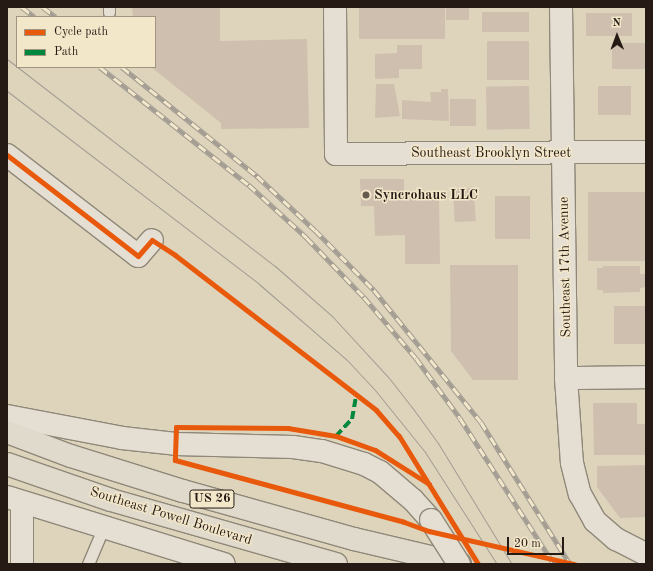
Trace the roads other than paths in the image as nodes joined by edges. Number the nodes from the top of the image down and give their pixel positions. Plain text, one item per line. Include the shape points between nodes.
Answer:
1 (335, 7) edge
2 (561, 7) edge
3 (646, 152) edge
4 (563, 153) junction
5 (7, 155) edge
6 (152, 240) dead end
7 (646, 377) edge
8 (566, 378) junction
9 (7, 416) edge
10 (7, 432) edge
11 (7, 464) edge
12 (15, 500) edge
13 (103, 528) junction
14 (646, 554) edge
15 (22, 564) edge
16 (88, 564) edge
17 (224, 564) edge
18 (336, 564) edge
19 (460, 564) edge

1 - 4 street, Southeast Brooklyn Street via 336,154
2 - 4 street, Southeast 17th Avenue
3 - 4 street, Southeast Brooklyn Street
4 - 8 street, Southeast 17th Avenue
5 - 6 street via 138,256
7 - 8 street
8 - 14 street, Southeast 17th Avenue via 572,463 580,494 595,520 616,539
9 - 19 street, bridge via 122,438 168,443 322,450 380,472 413,500 431,520
10 - 19 main road, Southeast Powell Boulevard / US 26 via 71,456 183,491 354,539
11 - 18 main road, Southeast Powell Boulevard / US 26 via 111,500
12 - 13 street
12 - 15 street
13 - 16 lane
13 - 17 street

